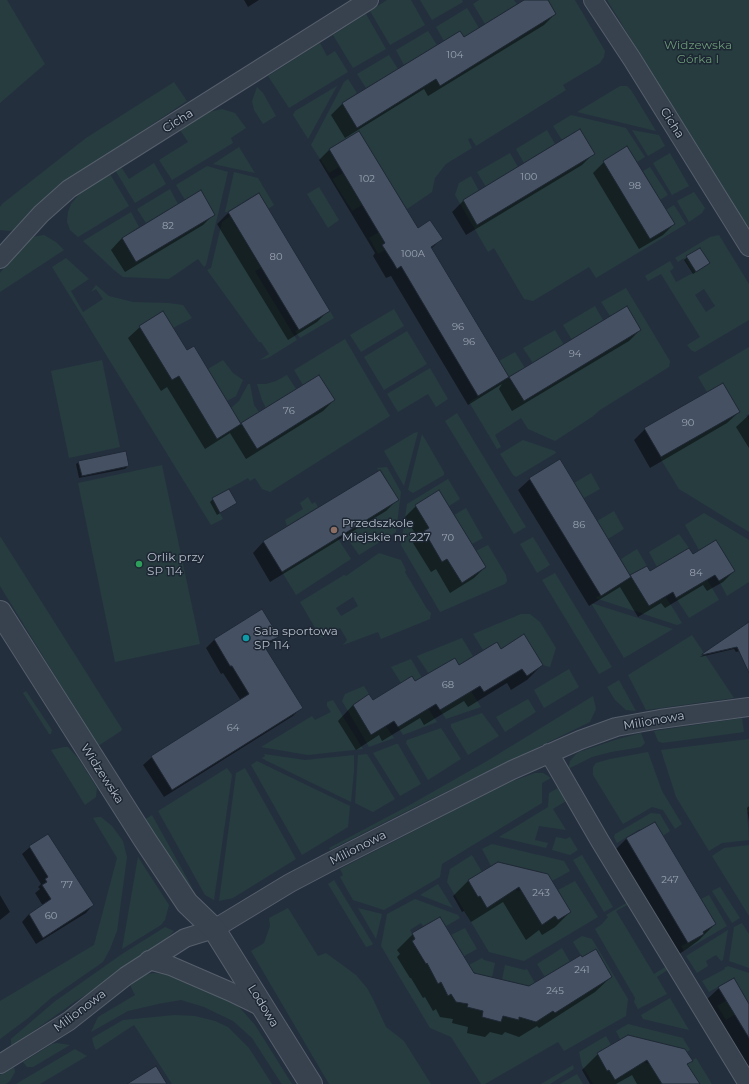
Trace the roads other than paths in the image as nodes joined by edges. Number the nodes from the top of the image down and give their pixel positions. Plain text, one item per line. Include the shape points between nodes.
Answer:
1 (369, 0) edge
2 (593, 0) edge
3 (749, 247) edge
4 (0, 259) edge
5 (0, 612) edge
6 (749, 707) edge
7 (549, 753) junction
8 (214, 929) junction
9 (149, 960) junction
10 (264, 1008) junction
11 (0, 1064) edge
12 (311, 1084) edge
13 (748, 1084) edge

1 - 4 street, Cicha via 69,189 41,214
2 - 3 street, Cicha
5 - 8 street, Widzewska via 187,903
6 - 7 street, Milionowa via 630,724
7 - 8 street, Milionowa via 328,863
7 - 13 street
8 - 9 street, Milionowa via 185,938
8 - 10 street, Lodowa
9 - 10 street via 171,966
9 - 11 street, Milionowa via 69,1021
10 - 12 street, Lodowa

